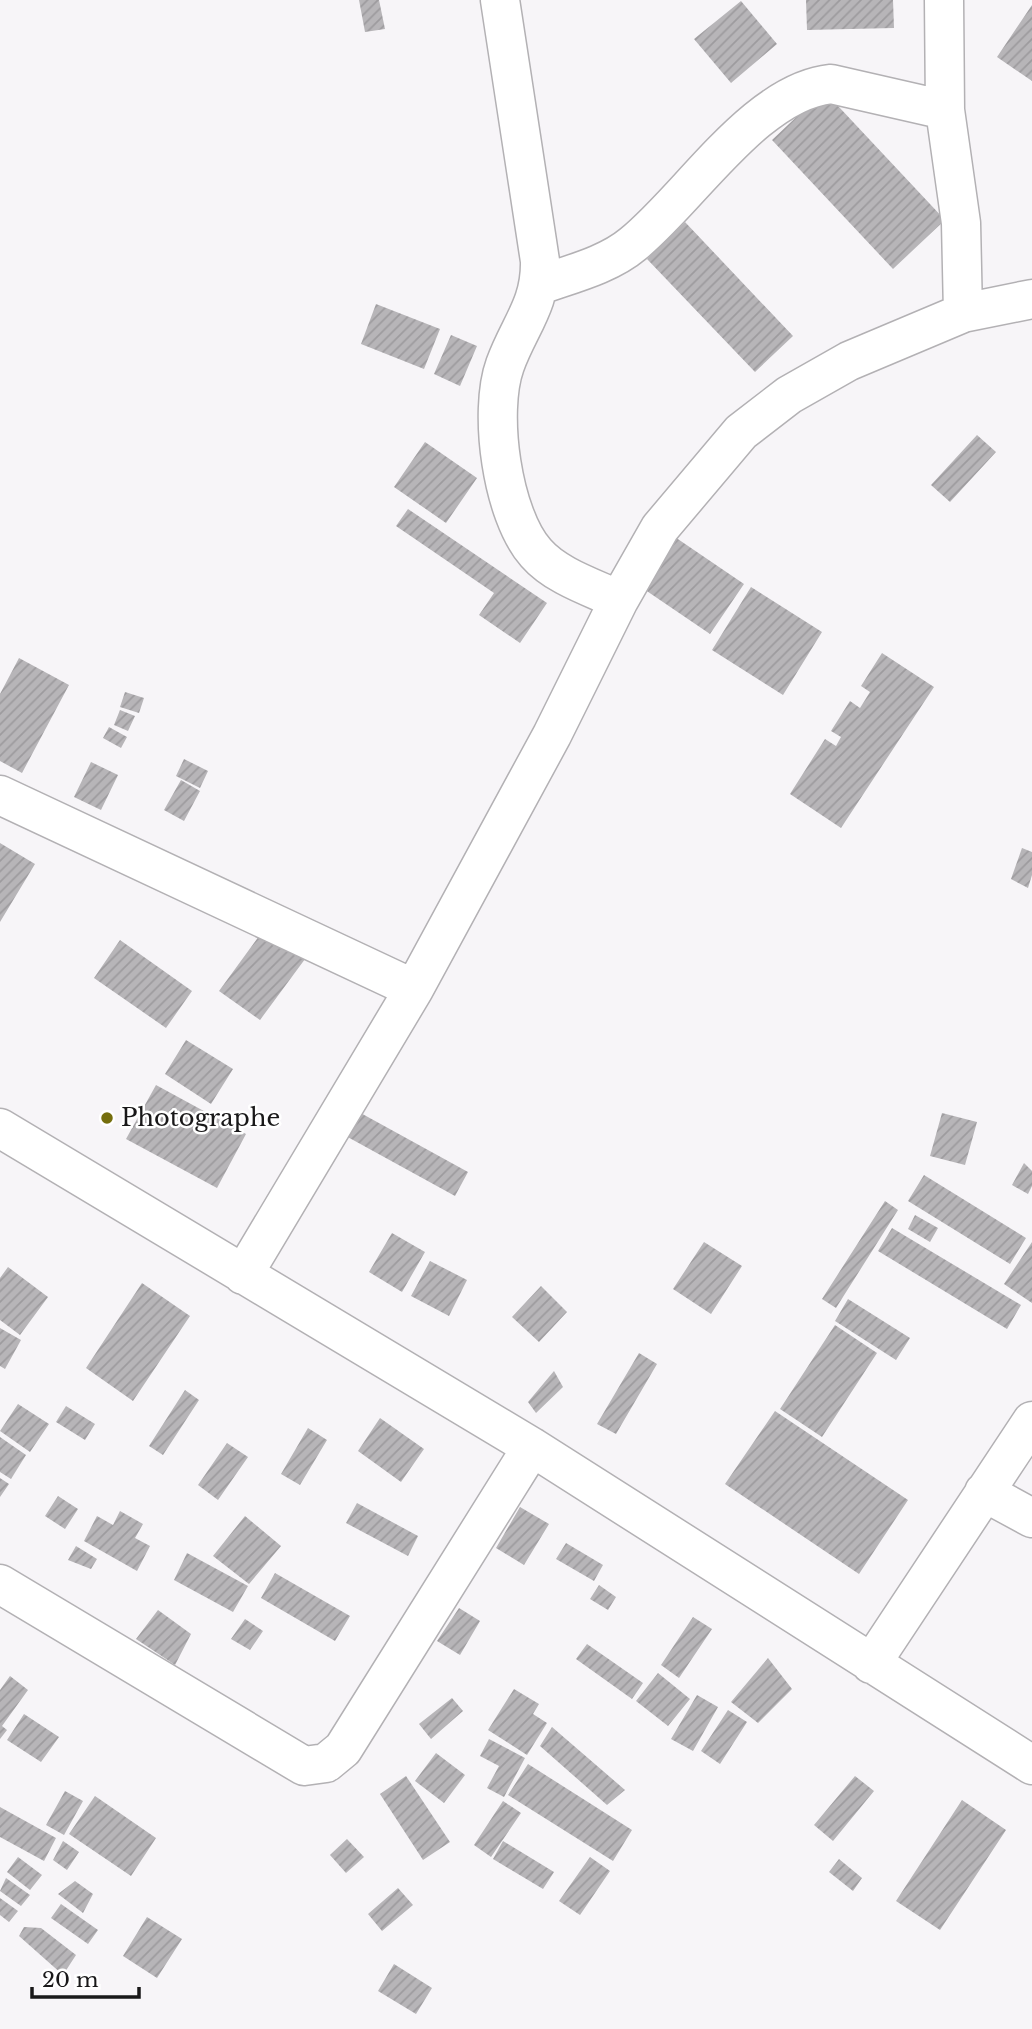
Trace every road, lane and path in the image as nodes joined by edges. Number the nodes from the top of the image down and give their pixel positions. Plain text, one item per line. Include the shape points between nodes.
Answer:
1 (500, 0) edge
2 (944, 0) edge
3 (945, 110) junction
4 (540, 285) junction
5 (1032, 299) edge
6 (963, 313) junction
7 (619, 600) junction
8 (0, 795) edge
9 (414, 989) junction
10 (0, 1128) edge
11 (243, 1275) junction
12 (1032, 1421) edge
13 (532, 1447) junction
14 (984, 1492) junction
15 (1032, 1518) edge
16 (0, 1584) edge
17 (871, 1664) junction
18 (1032, 1765) edge

1 - 4 street
2 - 3 street
3 - 4 street via 831,84 813,86 768,114 714,160 618,255
3 - 6 street via 961,223
4 - 7 street via 504,366 496,409 500,456 519,528 536,554 556,570
5 - 6 street
6 - 7 street via 849,361 789,395 741,432 660,528
7 - 9 street via 552,735
8 - 9 street
9 - 11 street
10 - 11 street
11 - 13 street
12 - 14 street
13 - 16 street via 343,1749 326,1763 304,1766
13 - 17 street
14 - 15 street
14 - 17 street
17 - 18 street

